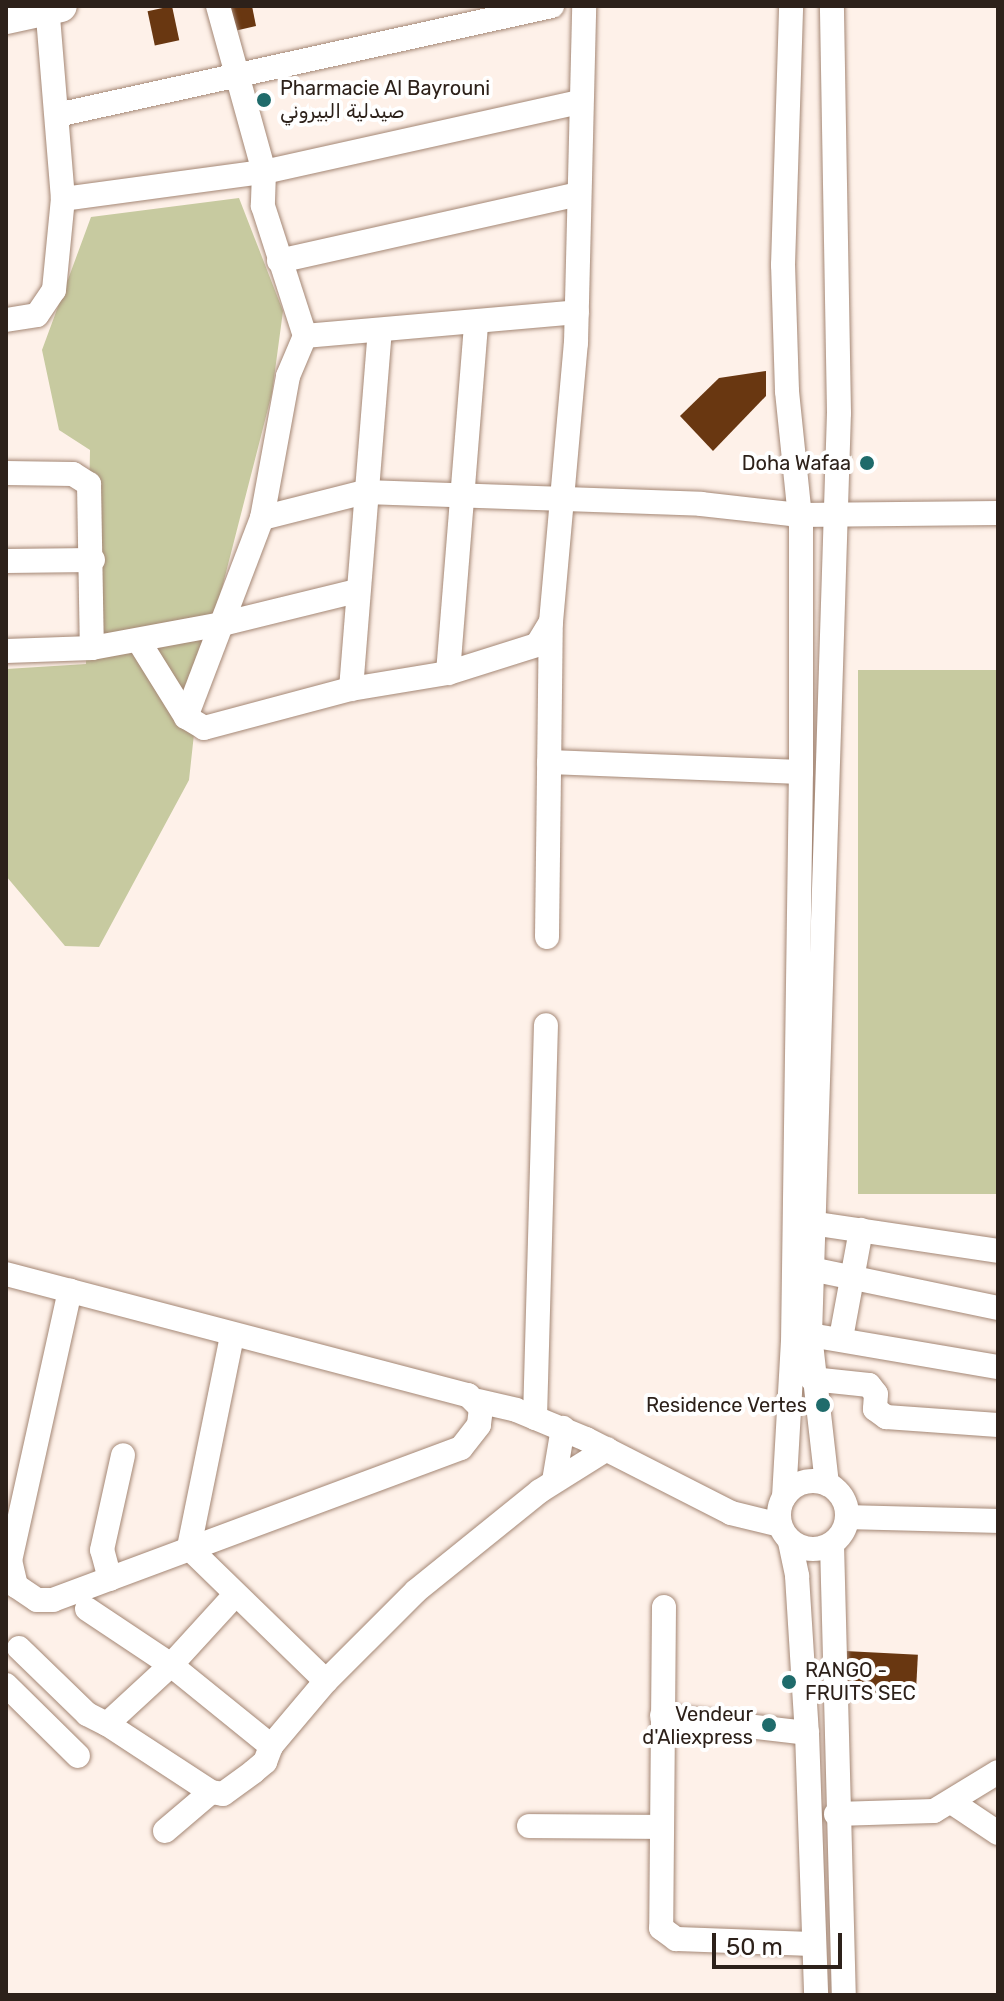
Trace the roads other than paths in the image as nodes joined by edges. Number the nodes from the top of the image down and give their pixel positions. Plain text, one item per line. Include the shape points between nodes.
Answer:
1 (218, 6) edge
2 (552, 6) edge
3 (584, 6) edge
4 (791, 6) edge
5 (832, 6) edge
6 (52, 7) edge
7 (6, 18) edge
8 (234, 77) junction
9 (579, 102) junction
10 (57, 115) junction
11 (264, 172) junction
12 (578, 194) junction
13 (63, 199) junction
14 (279, 261) junction
15 (577, 312) junction
16 (6, 320) edge
17 (476, 323) junction
18 (380, 332) junction
19 (305, 336) junction
20 (6, 473) edge
21 (365, 492) junction
22 (461, 497) junction
23 (563, 499) junction
24 (998, 513) edge
25 (799, 515) junction
26 (835, 515) junction
27 (262, 518) junction
28 (93, 560) junction
29 (6, 561) edge
30 (356, 591) junction
31 (551, 622) junction
32 (222, 624) junction
33 (138, 640) junction
34 (92, 648) junction
35 (6, 651) edge
36 (448, 673) junction
37 (351, 689) junction
38 (186, 717) junction
39 (549, 762) junction
40 (801, 772) junction
41 (547, 937) dead end
42 (546, 1025) dead end
43 (811, 1223) junction
44 (861, 1230) junction
45 (998, 1251) edge
46 (811, 1269) junction
47 (6, 1274) edge
48 (851, 1278) junction
49 (70, 1291) junction
50 (998, 1308) edge
51 (810, 1335) junction
52 (232, 1336) junction
53 (852, 1339) junction
54 (998, 1367) edge
55 (812, 1379) junction
56 (860, 1382) junction
57 (478, 1401) junction
58 (535, 1418) junction
59 (998, 1425) edge
60 (563, 1428) junction
61 (607, 1449) junction
62 (123, 1455) dead end
63 (554, 1481) junction
64 (827, 1484) junction
65 (784, 1497) junction
66 (847, 1517) junction
67 (998, 1521) edge
68 (785, 1533) junction
69 (832, 1544) junction
70 (189, 1548) junction
71 (110, 1579) junction
72 (235, 1595) junction
73 (664, 1607) dead end
74 (87, 1609) dead end
75 (19, 1648) dead end
76 (171, 1665) junction
77 (326, 1681) junction
78 (6, 1685) edge
79 (662, 1716) junction
80 (107, 1724) junction
81 (807, 1733) junction
82 (271, 1746) junction
83 (78, 1756) dead end
84 (998, 1772) edge
85 (211, 1792) junction
86 (953, 1803) junction
87 (836, 1814) junction
88 (529, 1826) dead end
89 (660, 1827) junction
90 (165, 1831) dead end
91 (998, 1833) edge
92 (813, 1944) junction
93 (851, 1994) edge
94 (816, 1995) edge

1 - 8 street
2 - 8 street
3 - 9 street
4 - 25 street via 783,265
5 - 26 street via 839,413
6 - 7 main road
6 - 10 street
8 - 10 street
8 - 11 street
9 - 11 street
9 - 12 street
10 - 13 street
11 - 13 street
11 - 14 street via 263,206
12 - 14 street
12 - 15 street
13 - 16 street via 51,300 37,315
14 - 19 street
15 - 17 street
15 - 23 street
17 - 18 street
17 - 22 street
18 - 19 street
18 - 21 street
19 - 27 street via 288,376
20 - 28 street via 59,473 86,480 92,500
21 - 22 street
21 - 27 street
21 - 30 street
22 - 23 street
22 - 36 street
23 - 25 street via 701,504
23 - 31 street
24 - 26 street
25 - 26 street
25 - 40 street
26 - 43 street
27 - 32 street
28 - 29 street
28 - 34 street
30 - 32 street
30 - 37 street
31 - 36 street via 528,652
31 - 39 street
32 - 33 street
32 - 38 street
33 - 34 street
33 - 38 street
34 - 35 street
36 - 37 street
37 - 38 street via 204,728
39 - 40 street
39 - 41 street
40 - 65 street via 793,1342
42 - 58 street
43 - 44 street
43 - 46 street
44 - 45 street
44 - 48 street
46 - 48 street
46 - 51 street
47 - 49 street
48 - 50 street
48 - 53 street
49 - 52 street
49 - 71 street via 10,1570 22,1593 45,1601
51 - 53 street
51 - 55 street
52 - 57 street
52 - 70 street
53 - 54 street
53 - 56 street
55 - 56 street
55 - 64 street
56 - 59 street via 872,1387 875,1409 886,1417
57 - 58 street
57 - 70 street via 479,1425 461,1448
58 - 60 street
60 - 61 street
60 - 63 street
61 - 63 street
61 - 68 street via 731,1513
62 - 71 street via 102,1550
63 - 77 street via 416,1591
64 - 65 street via 799,1484
64 - 66 street via 842,1498
65 - 68 street
66 - 67 street
66 - 69 street
68 - 69 street via 806,1549
68 - 81 street via 797,1576
69 - 87 street
70 - 71 street
70 - 72 street
72 - 76 street
72 - 77 street
73 - 79 street
74 - 76 street
75 - 80 street via 87,1714
76 - 80 street
76 - 82 street
77 - 82 street
78 - 83 street
79 - 81 street
79 - 89 street
80 - 85 street
81 - 92 street
82 - 85 street via 253,1772 223,1794
84 - 86 street
85 - 90 street
86 - 87 street via 918,1813
86 - 91 street
87 - 93 street
88 - 89 street
89 - 92 street via 659,1919 667,1934 676,1939
92 - 94 street

